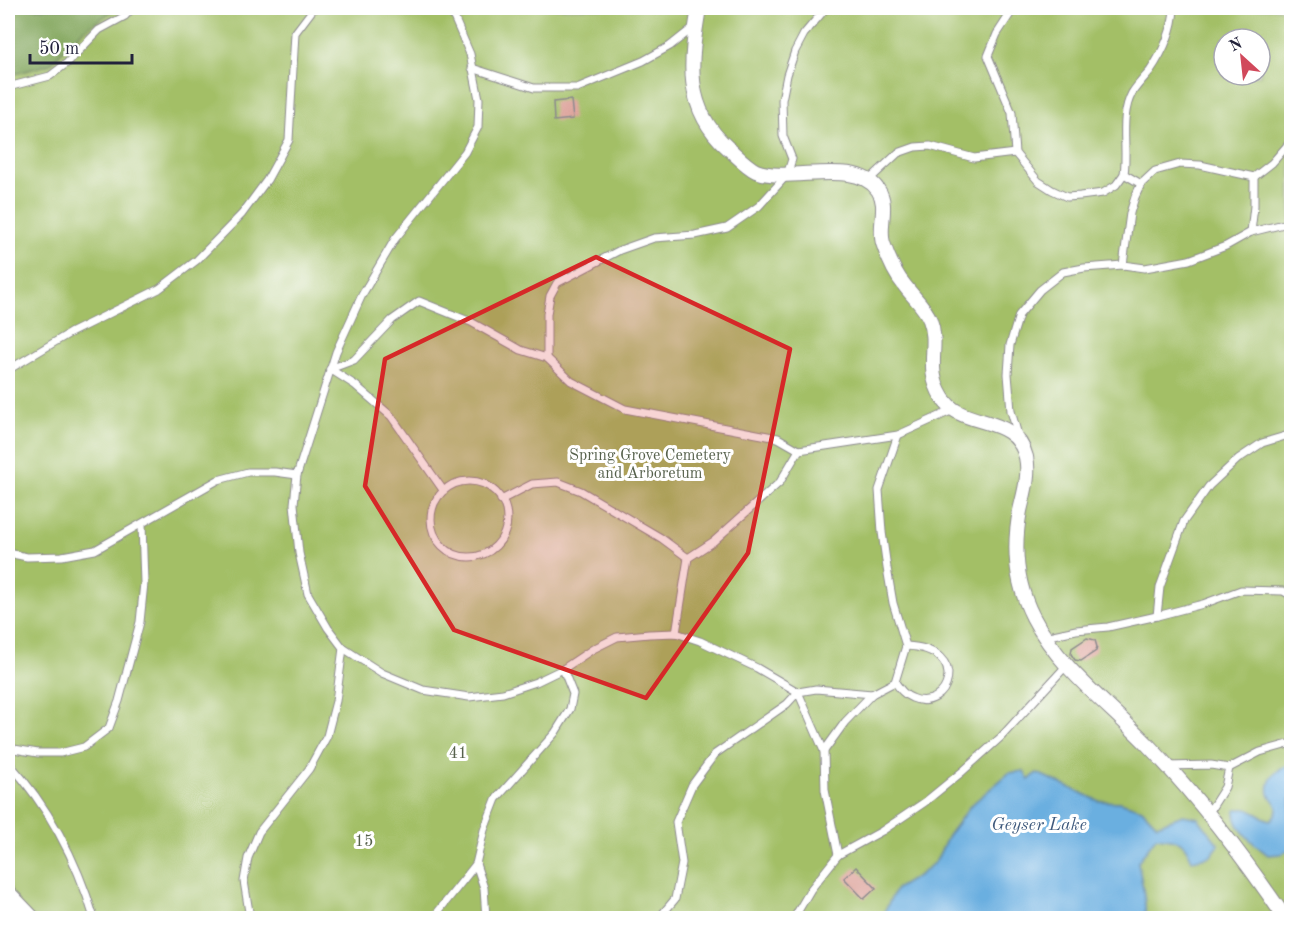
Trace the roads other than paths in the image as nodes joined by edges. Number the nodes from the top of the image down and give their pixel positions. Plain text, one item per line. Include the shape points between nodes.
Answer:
1 (132, 8) edge
2 (314, 8) edge
3 (450, 8) edge
4 (699, 8) edge
5 (826, 8) edge
6 (1014, 8) edge
7 (1174, 8) edge
8 (696, 25) junction
9 (472, 68) junction
10 (8, 87) edge
11 (1292, 140) edge
12 (1015, 153) junction
13 (1124, 174) junction
14 (787, 175) junction
15 (1254, 177) junction
16 (869, 180) junction
17 (1140, 184) junction
18 (1292, 222) edge
19 (1251, 232) junction
20 (1124, 265) junction
21 (547, 358) junction
22 (330, 369) junction
23 (8, 370) edge
24 (953, 410) junction
25 (1292, 434) edge
26 (898, 435) junction
27 (1018, 438) junction
28 (799, 450) junction
29 (297, 475) junction
30 (443, 490) junction
31 (501, 500) junction
32 (142, 524) junction
33 (8, 553) edge
34 (688, 558) junction
35 (1292, 596) edge
36 (1157, 616) junction
37 (676, 633) junction
38 (1043, 638) junction
39 (906, 646) junction
40 (343, 648) junction
41 (1066, 666) junction
42 (563, 669) junction
43 (895, 682) junction
44 (798, 692) junction
45 (872, 694) junction
46 (1292, 743) edge
47 (8, 748) edge
48 (824, 751) junction
49 (8, 762) edge
50 (1167, 766) junction
51 (1229, 768) junction
52 (1209, 812) junction
53 (838, 855) junction
54 (476, 864) junction
55 (8, 892) edge
56 (33, 918) edge
57 (94, 918) edge
58 (250, 918) edge
59 (434, 918) edge
60 (486, 918) edge
61 (658, 918) edge
62 (794, 918) edge
63 (1285, 918) edge

1 - 10 lane via 99,30 50,76
2 - 23 lane via 295,33 289,140 242,214 197,260 159,289 70,333
3 - 9 lane
4 - 8 street
5 - 14 lane via 804,34 787,75 782,100 783,136 792,159
6 - 12 lane via 988,56 1012,113
7 - 13 lane via 1173,24 1164,46 1132,93 1126,111
8 - 9 lane via 643,61 577,88 534,88
8 - 14 street via 691,66 694,96 705,121 720,141 757,171
9 - 22 lane via 479,99 478,127 465,152 395,239 362,295
11 - 15 lane
12 - 13 lane via 1038,181 1066,196 1103,193 1116,186
12 - 16 lane via 974,158 930,146 915,147 898,153
13 - 17 lane
14 - 16 street via 834,172
14 - 21 lane via 759,206 727,228 695,236 654,238 620,250 557,284 547,314
15 - 17 lane via 1180,164 1155,171
15 - 19 lane
16 - 24 street via 883,201 882,240 891,264 931,322 936,386
17 - 20 lane via 1131,213
18 - 19 lane
19 - 20 lane via 1190,260 1145,268
20 - 27 lane via 1063,272 1040,290 1019,315 1010,345 1008,374
21 - 22 lane via 521,350 471,322 419,301 392,320 354,360
21 - 28 lane via 571,381 625,409 778,438
22 - 29 lane
22 - 30 lane via 391,416
24 - 26 lane
24 - 27 street via 999,426
25 - 36 lane via 1262,443 1209,486 1184,520 1160,587
26 - 28 lane
26 - 39 lane via 879,490 889,580
27 - 38 street via 1026,458 1027,481 1016,541 1018,574 1022,596
28 - 34 lane via 780,482 714,541
29 - 32 lane via 248,472 218,480
29 - 40 lane via 294,504 308,594
30 - 31 lane via 459,482 477,481
30 - 31 lane via 435,501 431,526 436,538 450,552 469,557 494,548 501,538 507,515
31 - 34 lane via 532,484 558,482 581,491
32 - 33 lane via 95,550 62,556
32 - 47 lane via 144,583 140,622 109,728 84,747 60,753
34 - 37 lane
35 - 36 lane via 1283,591 1241,590
36 - 38 lane
37 - 42 lane via 617,638
37 - 44 lane via 757,668
38 - 41 street
39 - 43 lane
39 - 43 lane via 938,654 948,671 948,681 943,690 926,701 913,699
40 - 42 lane via 382,673 423,690 469,697 503,693
40 - 58 lane via 327,736 309,769 260,832 248,858 244,881
41 - 50 street
41 - 53 lane via 1001,737 963,771 899,820
42 - 54 lane via 573,694 570,710 555,733 496,798
43 - 45 lane
44 - 45 lane via 816,689
44 - 48 lane
44 - 61 lane via 787,704 715,754 692,785 676,822 682,863 675,899
45 - 48 lane
46 - 51 lane via 1260,752
48 - 53 lane via 825,790
49 - 57 lane via 47,813 74,864
50 - 51 lane
50 - 52 street
51 - 52 lane via 1225,787
52 - 63 street
53 - 62 lane
54 - 59 lane
54 - 60 lane via 484,888
55 - 56 street

